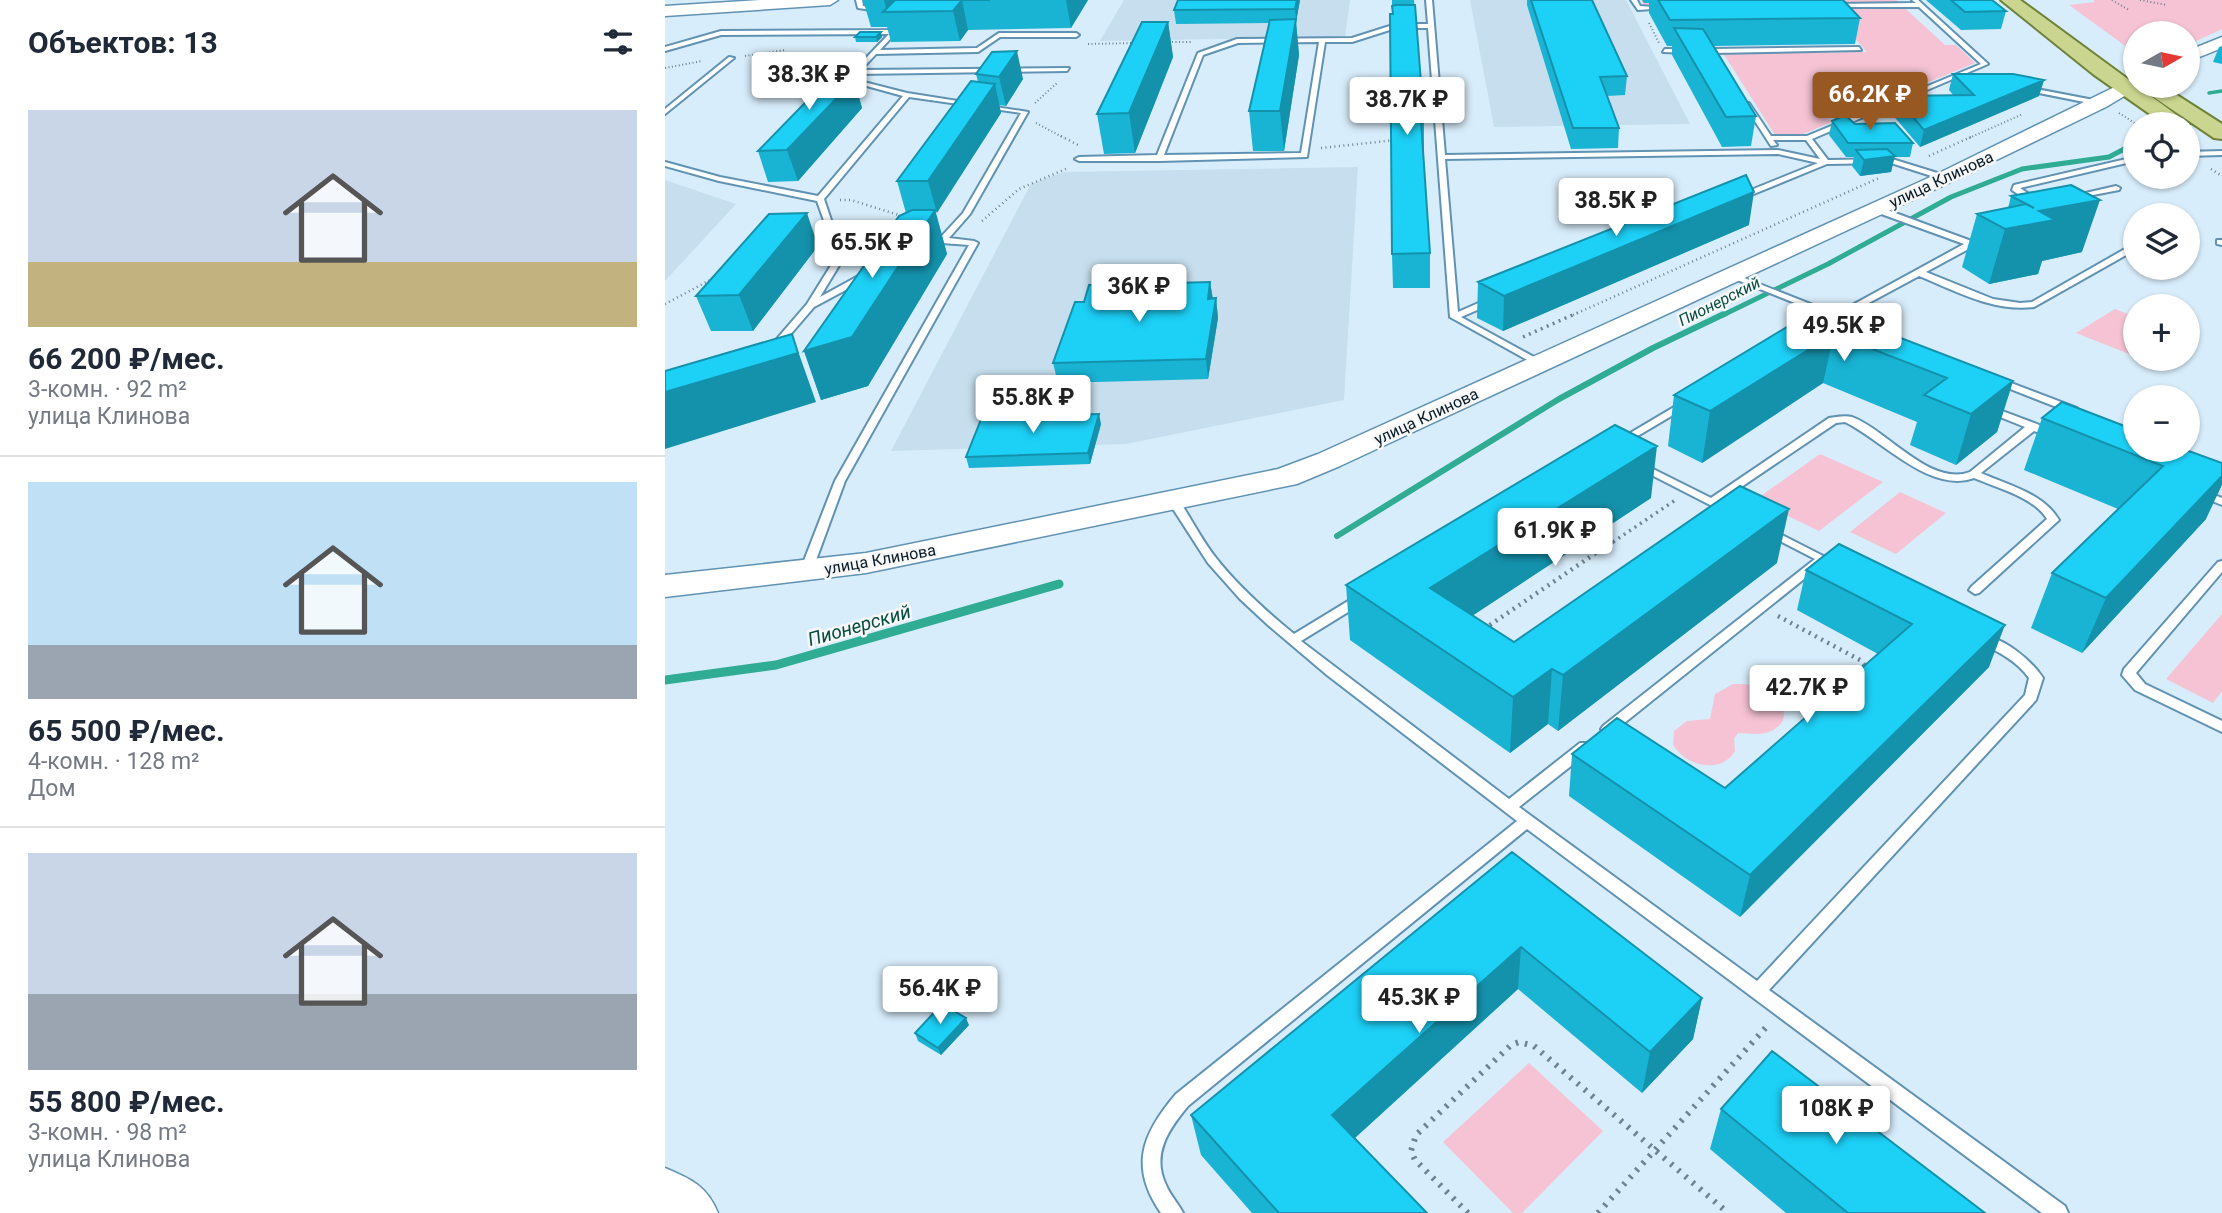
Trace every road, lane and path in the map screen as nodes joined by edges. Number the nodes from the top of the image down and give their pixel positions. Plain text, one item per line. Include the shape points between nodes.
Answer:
1 (831, 0) edge
2 (859, 0) edge
3 (1429, 0) edge
4 (1634, 0) edge
5 (2009, 0) edge
6 (2034, 0) edge
7 (2112, 0) edge
8 (2140, 0) edge
9 (2150, 0) edge
10 (2169, 0) edge
11 (1917, 2) edge
12 (2167, 5) dead end
13 (1823, 6) edge
14 (1638, 8) junction
15 (1677, 8) edge
16 (889, 10) edge
17 (2129, 10) dead end
18 (665, 11) edge
19 (904, 22) edge
20 (1431, 26) junction
21 (894, 32) junction
22 (1065, 35) junction
23 (1076, 35) dead end
24 (1237, 41) junction
25 (1322, 41) junction
26 (1157, 42) edge
27 (2222, 42) edge
28 (1144, 43) edge
29 (665, 48) edge
30 (793, 49) dead end
31 (1859, 49) edge
32 (1665, 51) joint
33 (1713, 51) junction
34 (2200, 51) edge
35 (875, 52) junction
36 (731, 58) junction
37 (1720, 62) edge
38 (1985, 64) junction
39 (665, 68) edge
40 (1067, 69) joint
41 (856, 72) junction
42 (1994, 72) edge
43 (2013, 87) edge
44 (2123, 88) edge
45 (2123, 89) edge
46 (2123, 91) edge
47 (2123, 92) edge
48 (1741, 94) edge
49 (907, 95) junction
50 (2065, 96) junction
51 (2137, 98) edge
52 (2142, 98) edge
53 (665, 112) edge
54 (1025, 112) junction
55 (2159, 112) edge
56 (2222, 133) edge
57 (1439, 136) junction
58 (1769, 138) junction
59 (1808, 138) junction
60 (2200, 138) edge
61 (1306, 149) junction
62 (2222, 151) edge
63 (1777, 152) junction
64 (2200, 154) edge
65 (1441, 157) junction
66 (1079, 159) dead end
67 (1107, 159) junction
68 (1159, 159) junction
69 (1826, 162) junction
70 (2123, 162) edge
71 (665, 164) edge
72 (1907, 166) junction
73 (1944, 178) junction
74 (2116, 188) dead end
75 (820, 199) junction
76 (2062, 199) edge
77 (1724, 204) edge
78 (1876, 209) junction
79 (993, 213) junction
80 (2027, 213) edge
81 (965, 214) junction
82 (853, 237) junction
83 (1982, 237) edge
84 (906, 238) edge
85 (919, 238) edge
86 (946, 239) junction
87 (1971, 244) junction
88 (921, 250) edge
89 (2123, 254) edge
90 (723, 272) edge
91 (1918, 272) junction
92 (871, 273) edge
93 (1731, 276) junction
94 (1505, 295) edge
95 (665, 304) edge
96 (811, 304) junction
97 (1454, 317) junction
98 (1836, 317) junction
99 (1849, 322) edge
100 (1815, 329) edge
101 (1505, 345) junction
102 (768, 356) edge
103 (1540, 364) junction
104 (1992, 378) edge
105 (1691, 400) edge
106 (1982, 406) edge
107 (2083, 414) edge
108 (2033, 426) junction
109 (2070, 441) edge
110 (1608, 450) edge
111 (1631, 462) edge
112 (1974, 474) junction
113 (2184, 486) edge
114 (1688, 491) junction
115 (1174, 501) junction
116 (1712, 502) junction
117 (2222, 502) edge
118 (1727, 510) edge
119 (1763, 528) edge
120 (1829, 562) joint
121 (2222, 565) edge
122 (806, 571) junction
123 (2217, 578) edge
124 (665, 586) edge
125 (1975, 590) dead end
126 (1373, 591) edge
127 (1762, 607) junction
128 (1967, 631) edge
129 (1483, 635) edge
130 (1293, 640) junction
131 (1865, 673) edge
132 (2222, 727) edge
133 (1509, 807) junction
134 (1527, 821) junction
135 (1758, 991) junction
136 (1783, 1009) junction
137 (1655, 1150) junction
138 (665, 1195) edge
139 (691, 1213) edge
140 (1173, 1213) edge
141 (1468, 1213) edge
142 (1598, 1213) edge
143 (1728, 1213) edge
144 (2058, 1213) edge

1 - 18 street
2 - 16 lane via 860,7
3 - 20 lane
4 - 14 lane
5 - 45 main road
6 - 44 main road
7 - 17 path
8 - 12 path
9 - 10 path
11 - 13 lane
11 - 38 lane
14 - 15 lane
14 - 32 path
19 - 21 lane
20 - 25 lane via 1396,26 1352,40
20 - 57 lane
21 - 29 lane via 721,33
21 - 35 lane
22 - 23 lane
22 - 28 path via 1063,45
22 - 35 lane via 999,35 978,50
24 - 25 lane
24 - 26 path
24 - 68 lane via 1199,54
25 - 61 lane
27 - 34 street
30 - 36 path
31 - 33 lane
32 - 33 lane
33 - 37 lane
35 - 41 lane
36 - 39 path
36 - 53 lane
38 - 42 lane
38 - 59 lane
40 - 41 lane
40 - 54 path
41 - 49 lane via 848,80
43 - 50 lane
46 - 50 lane
47 - 73 street, улица Клинова
48 - 58 lane
49 - 54 lane
49 - 75 lane
50 - 72 path
51 - 55 main road
52 - 56 main road
54 - 67 path via 1038,124
54 - 81 lane
57 - 61 path
57 - 65 lane
58 - 59 lane
58 - 63 lane
59 - 69 lane
60 - 62 main road
61 - 68 lane via 1304,155
62 - 64 lane
63 - 65 lane
63 - 69 lane
65 - 97 lane
66 - 67 lane
67 - 68 lane
67 - 79 path via 1057,170 1019,189
69 - 72 lane via 1892,161
69 - 77 lane
70 - 80 lane via 2021,185 2016,190 2021,195 2041,205
71 - 75 lane
72 - 73 lane
72 - 101 path
73 - 78 street, улица Клинова
74 - 76 lane
75 - 81 path via 851,200 901,216
75 - 82 lane via 830,227
78 - 87 lane
78 - 93 street, улица Клинова
79 - 81 path
79 - 86 path
81 - 86 lane
82 - 84 lane
82 - 96 lane
83 - 87 lane
85 - 86 lane
86 - 88 lane
86 - 122 lane via 974,243 840,481
87 - 91 lane
89 - 91 lane via 2024,307 1999,304
90 - 95 path
91 - 98 lane
92 - 96 lane
93 - 98 lane
93 - 103 street, улица Клинова
94 - 97 lane
96 - 102 lane
97 - 101 lane
98 - 99 lane
98 - 100 lane
101 - 103 lane
103 - 115 street, улица Клинова via 1286,477
104 - 107 lane
105 - 110 lane
106 - 108 lane
108 - 109 lane
108 - 112 lane
111 - 114 lane
112 - 116 lane via 1964,479 1947,476 1906,458 1855,422 1839,419 1828,422
112 - 125 lane via 2047,509 2053,520
113 - 117 lane
114 - 116 lane
114 - 129 path via 1486,626
115 - 122 street, улица Клинова
115 - 130 lane via 1217,567
116 - 118 lane
119 - 120 lane
120 - 127 lane
121 - 123 lane
122 - 124 street, улица Клинова
123 - 132 lane via 2129,676 2140,687
126 - 130 lane
127 - 131 path via 1860,660 1867,668
127 - 133 lane
128 - 135 lane via 2028,666 2036,678 2031,697
130 - 133 lane
133 - 134 lane
134 - 135 lane
134 - 140 lane via 1182,1100 1162,1121 1152,1145 1151,1178
135 - 136 lane
136 - 137 path
136 - 144 lane
137 - 141 path via 1534,1046 1519,1042 1501,1054 1412,1142 1415,1160
137 - 142 path
137 - 143 path
138 - 139 street

